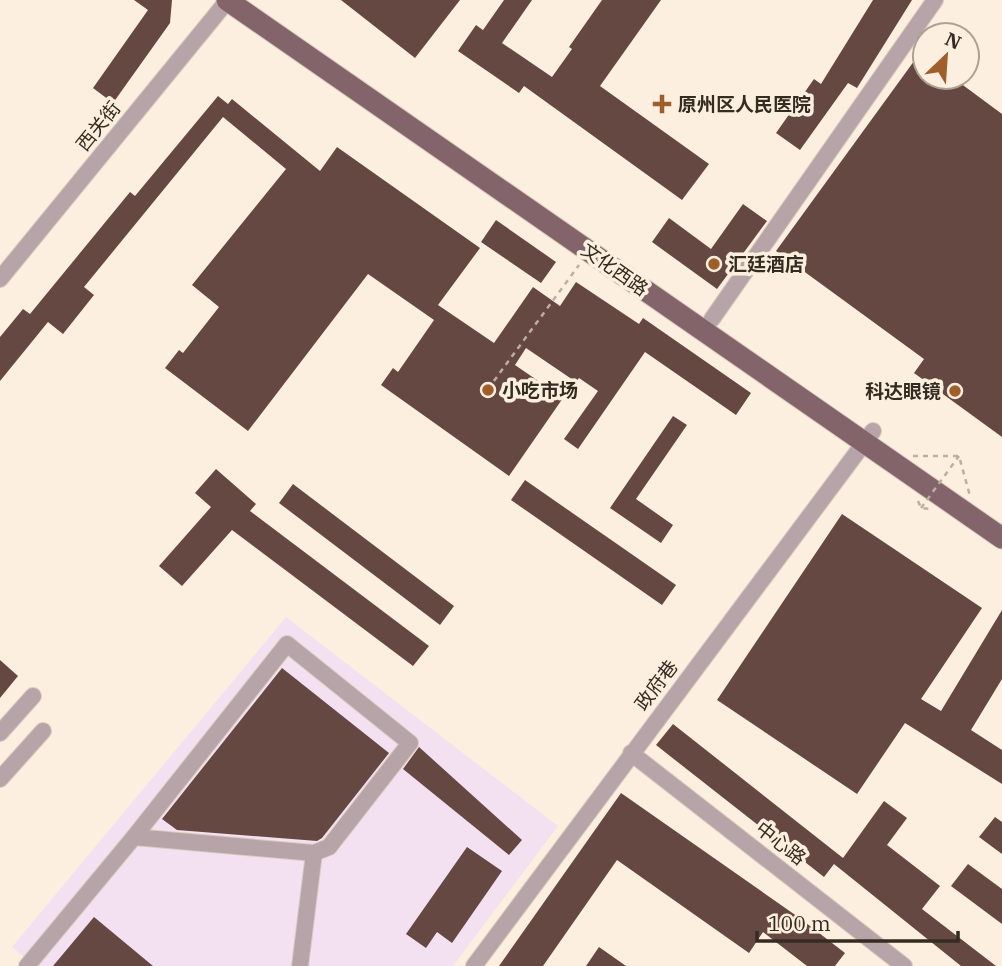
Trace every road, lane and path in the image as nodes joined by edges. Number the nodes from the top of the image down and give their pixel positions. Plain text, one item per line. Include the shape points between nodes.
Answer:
1 (228, 0) edge
2 (252, 0) edge
3 (935, 0) edge
4 (589, 251) junction
5 (6, 260) edge
6 (0, 279) edge
7 (712, 319) junction
8 (488, 390) dead end
9 (869, 437) junction
10 (909, 456) junction
11 (959, 456) junction
12 (971, 499) junction
13 (921, 508) dead end
14 (1001, 532) edge
15 (33, 696) dead end
16 (43, 731) dead end
17 (0, 733) edge
18 (632, 753) junction
19 (0, 779) edge
20 (134, 837) junction
21 (314, 853) junction
22 (27, 966) edge
23 (300, 966) edge
24 (474, 966) edge
25 (904, 966) edge

1 - 4 main road, 文化西路
1 - 5 street, 西关街
2 - 7 main road, 文化西路
3 - 7 street
4 - 8 path
4 - 9 main road, 文化西路
5 - 6 street, 西关街
7 - 9 main road, 文化西路
9 - 10 main road, 文化西路
9 - 14 main road, 文化西路
9 - 18 street, 政府巷
10 - 11 path
10 - 12 main road, 文化西路
11 - 12 path
11 - 13 path, bridge
12 - 14 main road, 文化西路
15 - 17 street
16 - 19 street
18 - 24 street, 政府巷
18 - 25 street, 中心路
20 - 21 street
20 - 21 street via 287,644 410,743 329,847
20 - 22 street
21 - 23 street

